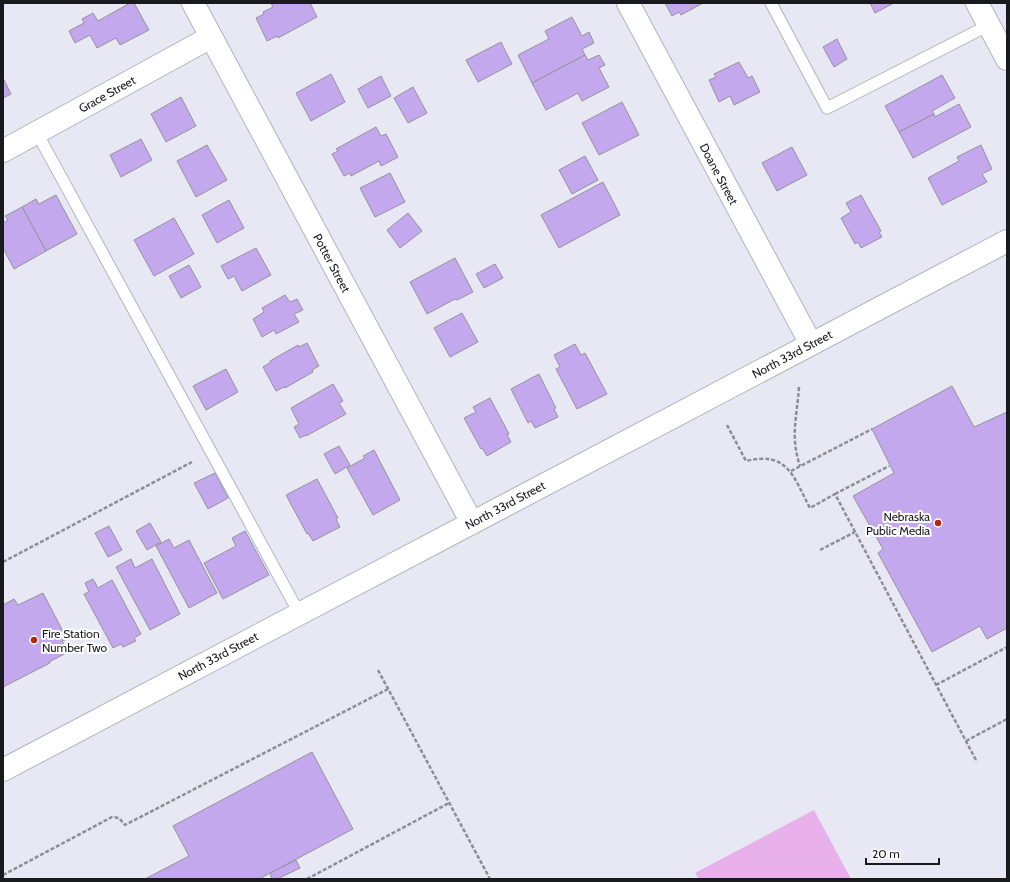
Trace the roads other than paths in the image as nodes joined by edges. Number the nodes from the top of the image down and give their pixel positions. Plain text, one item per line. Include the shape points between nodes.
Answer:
1 (193, 3) edge
2 (628, 3) edge
3 (771, 3) edge
4 (977, 3) edge
5 (989, 25) junction
6 (211, 37) junction
7 (1007, 59) edge
8 (37, 133) junction
9 (3, 151) edge
10 (1007, 241) edge
11 (811, 344) junction
12 (472, 523) junction
13 (299, 613) junction
14 (3, 770) edge

1 - 6 street, Potter Street
2 - 11 street, Doane Street
3 - 5 lane via 827,108
4 - 5 street
5 - 7 street
6 - 8 street, Grace Street
6 - 12 street, Potter Street
8 - 9 street, Grace Street
8 - 13 lane
10 - 11 street, North 33rd Street
11 - 12 street, North 33rd Street
12 - 13 street, North 33rd Street
13 - 14 street, North 33rd Street

